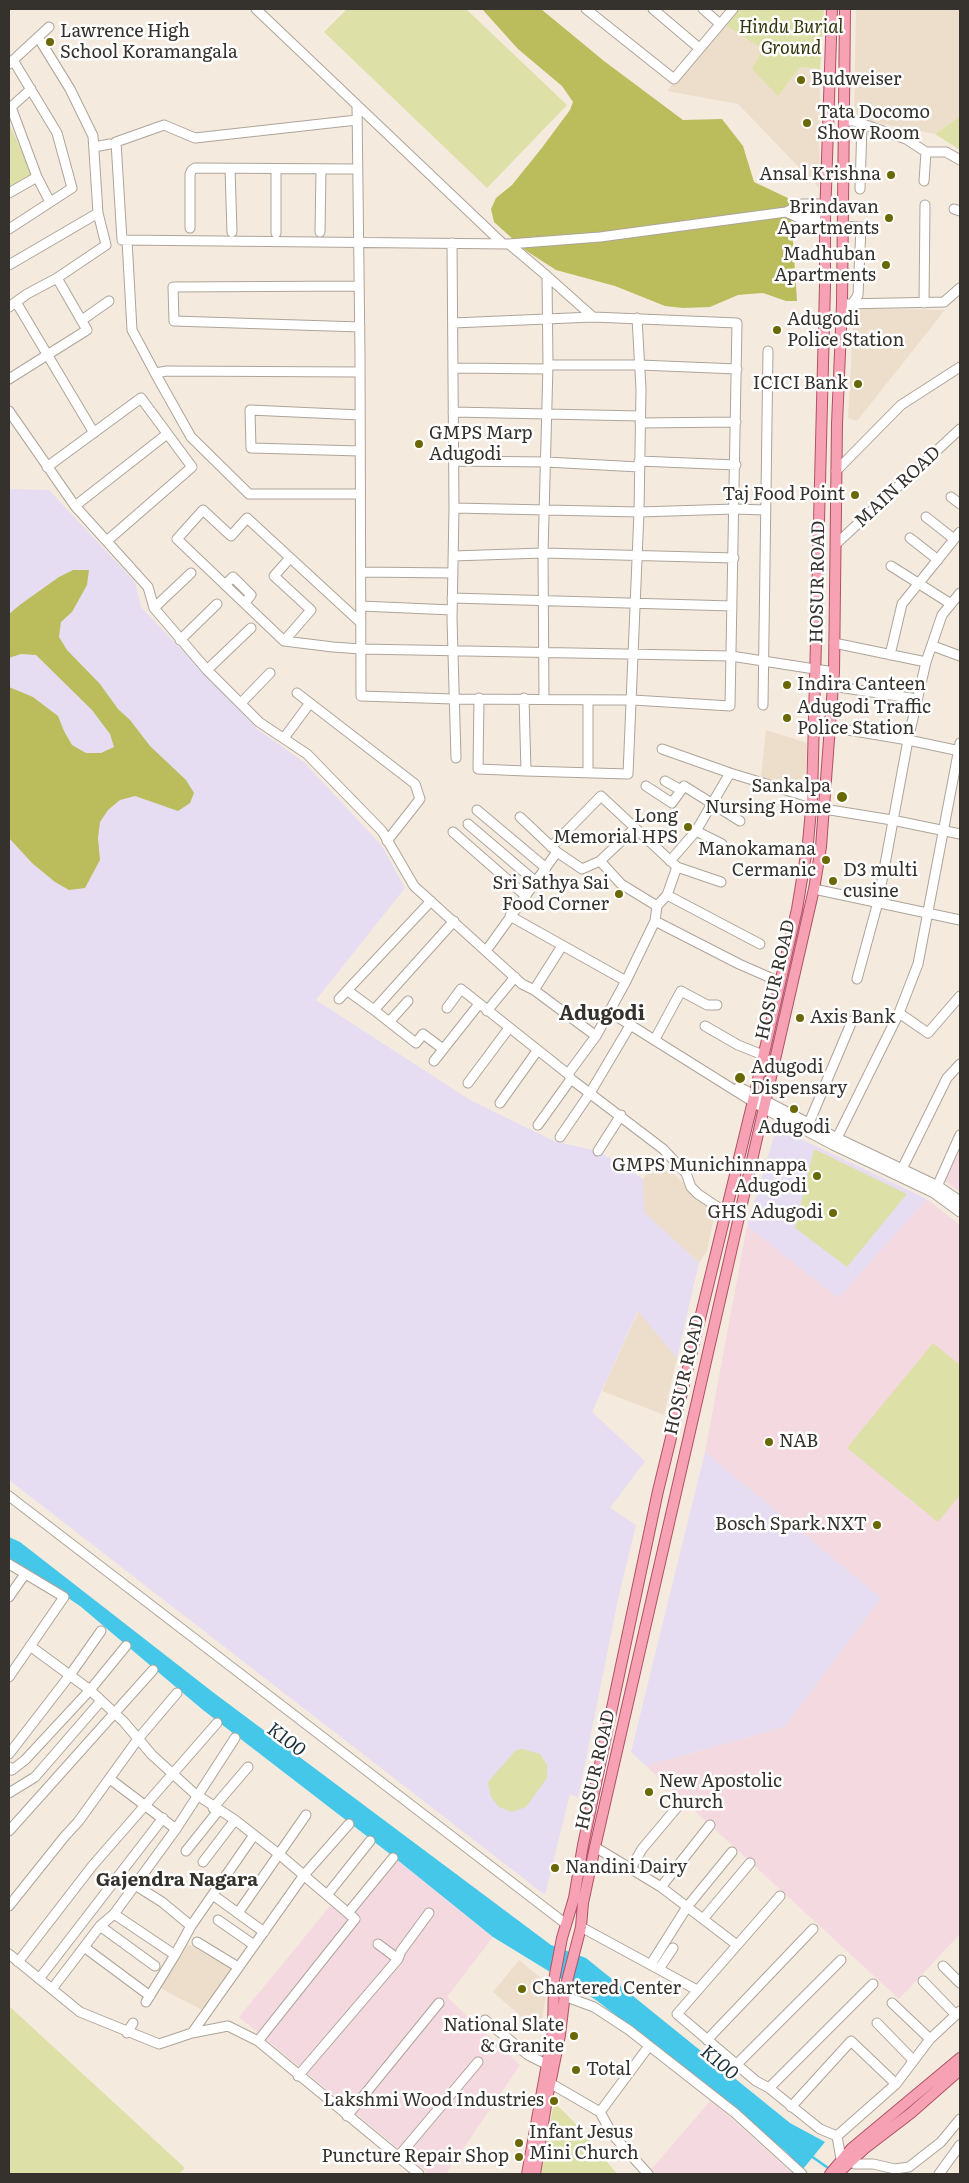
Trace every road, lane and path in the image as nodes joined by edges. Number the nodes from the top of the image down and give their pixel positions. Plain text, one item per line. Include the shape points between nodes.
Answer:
1 (256, 9) edge
2 (586, 9) edge
3 (653, 9) edge
4 (703, 9) edge
5 (733, 9) edge
6 (832, 9) edge
7 (845, 9) edge
8 (720, 24) junction
9 (49, 27) dead end
10 (38, 37) junction
11 (699, 48) junction
12 (11, 62) edge
13 (32, 89) junction
14 (357, 105) junction
15 (10, 108) edge
16 (357, 120) junction
17 (844, 121) junction
18 (862, 124) junction
19 (110, 144) dead end
20 (94, 147) junction
21 (926, 152) junction
22 (960, 160) edge
23 (230, 169) junction
24 (276, 169) junction
25 (320, 169) junction
26 (358, 169) junction
27 (37, 178) junction
28 (924, 181) dead end
29 (860, 189) dead end
30 (9, 193) edge
31 (50, 202) junction
32 (826, 204) junction
33 (925, 205) dead end
34 (786, 212) junction
35 (98, 213) junction
36 (825, 219) junction
37 (842, 226) junction
38 (190, 228) dead end
39 (9, 229) edge
40 (232, 232) dead end
41 (320, 232) dead end
42 (276, 233) dead end
43 (127, 240) junction
44 (358, 243) junction
45 (505, 243) junction
46 (452, 244) junction
47 (9, 265) edge
48 (547, 276) junction
49 (57, 278) junction
50 (825, 285) junction
51 (359, 286) junction
52 (842, 286) junction
53 (960, 288) edge
54 (109, 301) dead end
55 (853, 303) junction
56 (842, 304) junction
57 (924, 304) junction
58 (13, 305) edge
59 (593, 317) junction
60 (548, 318) junction
61 (637, 318) junction
62 (82, 320) junction
63 (453, 323) junction
64 (360, 327) junction
65 (768, 351) dead end
66 (49, 355) junction
67 (640, 365) junction
68 (548, 367) junction
69 (960, 367) edge
70 (453, 368) junction
71 (738, 369) junction
72 (360, 372) junction
73 (155, 374) junction
74 (9, 379) edge
75 (9, 411) edge
76 (453, 412) junction
77 (547, 412) junction
78 (360, 415) junction
79 (640, 419) junction
80 (736, 422) junction
81 (960, 429) edge
82 (94, 433) junction
83 (168, 434) junction
84 (360, 451) junction
85 (453, 461) junction
86 (546, 462) junction
87 (639, 464) junction
88 (736, 465) junction
89 (47, 467) junction
90 (836, 471) junction
91 (360, 494) junction
92 (952, 497) dead end
93 (960, 504) edge
94 (75, 506) junction
95 (454, 508) junction
96 (735, 508) junction
97 (545, 509) junction
98 (765, 510) junction
99 (639, 512) junction
100 (926, 517) dead end
101 (957, 536) edge
102 (910, 538) dead end
103 (108, 540) junction
104 (836, 544) junction
105 (543, 553) junction
106 (636, 554) junction
107 (453, 556) junction
108 (290, 558) junction
109 (734, 558) junction
110 (938, 560) junction
111 (891, 566) dead end
112 (192, 572) dead end
113 (361, 572) junction
114 (452, 573) junction
115 (919, 584) junction
116 (960, 593) edge
117 (452, 598) junction
118 (543, 600) junction
119 (634, 602) junction
120 (216, 604) dead end
121 (951, 604) junction
122 (360, 606) junction
123 (732, 606) junction
124 (154, 608) junction
125 (452, 610) junction
126 (361, 623) junction
127 (251, 628) dead end
128 (180, 640) junction
129 (284, 641) junction
130 (834, 643) junction
131 (933, 646) junction
132 (361, 649) junction
133 (452, 651) junction
134 (543, 654) junction
135 (633, 654) junction
136 (890, 655) junction
137 (731, 656) junction
138 (960, 656) edge
139 (762, 662) junction
140 (926, 662) junction
141 (207, 670) junction
142 (815, 670) junction
143 (834, 672) junction
144 (270, 673) dead end
145 (832, 686) junction
146 (297, 693) dead end
147 (479, 698) junction
148 (524, 698) junction
149 (453, 699) junction
150 (544, 699) junction
151 (917, 699) junction
152 (588, 700) junction
153 (633, 700) junction
154 (310, 702) junction
155 (241, 703) junction
156 (762, 705) dead end
157 (830, 727) junction
158 (284, 738) junction
159 (908, 740) junction
160 (960, 748) edge
161 (662, 749) dead end
162 (456, 758) dead end
163 (526, 771) junction
164 (588, 772) junction
165 (730, 773) junction
166 (666, 781) dead end
167 (646, 786) dead end
168 (681, 790) junction
169 (812, 798) junction
170 (712, 804) junction
171 (824, 809) junction
172 (477, 810) dead end
173 (520, 817) dead end
174 (892, 820) junction
175 (740, 821) dead end
176 (468, 824) dead end
177 (635, 828) junction
178 (696, 831) junction
179 (944, 831) junction
180 (453, 832) dead end
181 (960, 834) edge
182 (387, 841) junction
183 (722, 844) dead end
184 (554, 849) junction
185 (600, 861) junction
186 (673, 864) junction
187 (546, 868) junction
188 (536, 882) junction
189 (721, 882) dead end
190 (814, 889) junction
191 (667, 895) junction
192 (526, 896) junction
193 (431, 901) junction
194 (878, 902) junction
195 (658, 906) junction
196 (926, 912) junction
197 (510, 916) junction
198 (960, 920) edge
199 (454, 921) junction
200 (655, 921) junction
201 (760, 944) dead end
202 (562, 946) junction
203 (486, 951) junction
204 (515, 977) junction
205 (857, 978) dead end
206 (626, 981) junction
207 (780, 982) junction
208 (534, 990) junction
209 (348, 991) junction
210 (960, 996) edge
211 (339, 999) dead end
212 (408, 1001) dead end
213 (479, 1004) junction
214 (717, 1005) dead end
215 (447, 1008) dead end
216 (374, 1010) junction
217 (487, 1011) junction
218 (608, 1011) junction
219 (900, 1013) junction
220 (852, 1021) dead end
221 (389, 1022) junction
222 (631, 1024) junction
223 (705, 1026) dead end
224 (509, 1028) junction
225 (596, 1036) junction
226 (655, 1038) junction
227 (443, 1049) junction
228 (537, 1051) junction
229 (763, 1055) junction
230 (434, 1061) dead end
231 (960, 1064) edge
232 (569, 1076) junction
233 (468, 1083) dead end
234 (590, 1093) junction
235 (754, 1098) junction
236 (500, 1103) dead end
237 (764, 1104) junction
238 (620, 1115) junction
239 (809, 1123) junction
240 (538, 1125) dead end
241 (960, 1135) edge
242 (560, 1137) dead end
243 (837, 1138) junction
244 (598, 1151) dead end
245 (900, 1173) junction
246 (936, 1190) junction
247 (960, 1201) edge
248 (727, 1210) junction
249 (960, 1212) edge
250 (9, 1496) edge
251 (9, 1564) edge
252 (25, 1574) junction
253 (9, 1597) edge
254 (101, 1631) dead end
255 (30, 1646) junction
256 (126, 1646) dead end
257 (153, 1670) dead end
258 (70, 1675) junction
259 (9, 1677) edge
260 (90, 1690) junction
261 (177, 1693) dead end
262 (100, 1702) junction
263 (114, 1713) junction
264 (217, 1723) dead end
265 (235, 1738) dead end
266 (138, 1739) junction
267 (9, 1754) edge
268 (9, 1767) edge
269 (248, 1767) dead end
270 (171, 1773) junction
271 (110, 1779) junction
272 (9, 1793) edge
273 (198, 1796) junction
274 (144, 1804) junction
275 (679, 1805) dead end
276 (215, 1809) junction
277 (306, 1815) dead end
278 (163, 1818) junction
279 (235, 1820) junction
280 (349, 1824) dead end
281 (710, 1825) dead end
282 (176, 1829) junction
283 (9, 1831) edge
284 (254, 1835) junction
285 (370, 1841) dead end
286 (595, 1847) junction
287 (186, 1851) dead end
288 (732, 1852) dead end
289 (280, 1855) junction
290 (393, 1858) dead end
291 (203, 1862) dead end
292 (750, 1863) dead end
293 (631, 1868) junction
294 (304, 1875) junction
295 (135, 1885) junction
296 (661, 1887) junction
297 (213, 1895) junction
298 (327, 1895) junction
299 (780, 1896) dead end
300 (9, 1906) edge
301 (687, 1907) junction
302 (429, 1912) dead end
303 (238, 1913) junction
304 (114, 1914) junction
305 (352, 1916) junction
306 (703, 1919) junction
307 (218, 1920) dead end
308 (566, 1924) junction
309 (100, 1926) junction
310 (192, 1926) junction
311 (581, 1926) junction
312 (813, 1929) dead end
313 (264, 1932) junction
314 (197, 1942) dead end
315 (378, 1944) dead end
316 (254, 1945) junction
317 (737, 1945) junction
318 (84, 1947) junction
319 (673, 1948) dead end
320 (9, 1954) edge
321 (175, 1954) junction
322 (398, 1959) junction
323 (841, 1960) dead end
324 (18, 1962) junction
325 (155, 1966) dead end
326 (943, 1966) dead end
327 (238, 1967) junction
328 (655, 1967) junction
329 (39, 1978) junction
330 (923, 1981) dead end
331 (960, 1983) edge
332 (873, 1984) dead end
333 (52, 1989) junction
334 (697, 1990) junction
335 (564, 1996) junction
336 (439, 2002) dead end
337 (892, 2003) dead end
338 (958, 2013) edge
339 (485, 2020) dead end
340 (133, 2023) dead end
341 (877, 2023) dead end
342 (127, 2033) junction
343 (192, 2033) junction
344 (930, 2039) junction
345 (707, 2040) junction
346 (258, 2041) junction
347 (650, 2046) junction
348 (960, 2058) edge
349 (913, 2060) junction
350 (478, 2062) dead end
351 (546, 2064) junction
352 (737, 2064) junction
353 (960, 2070) edge
354 (298, 2076) junction
355 (550, 2083) junction
356 (896, 2084) junction
357 (769, 2088) junction
358 (790, 2107) junction
359 (600, 2112) junction
360 (347, 2116) junction
361 (960, 2119) edge
362 (837, 2136) junction
363 (960, 2145) edge
364 (398, 2157) junction
365 (845, 2165) edge
366 (895, 2171) edge
367 (419, 2174) edge
368 (527, 2174) edge
369 (535, 2174) edge
370 (648, 2174) edge
371 (802, 2174) edge
372 (830, 2174) edge
373 (837, 2174) edge
374 (939, 2174) edge

1 - 14 street
2 - 11 street via 674,78
3 - 11 street
4 - 8 street
5 - 8 street
6 - 32 main road, HOSUR ROAD
7 - 17 main road, HOSUR ROAD
8 - 11 street
9 - 10 street
10 - 12 street
10 - 20 street via 70,89 93,136
12 - 13 street
13 - 15 street
13 - 31 street via 57,133 72,188
14 - 16 street
14 - 45 street
15 - 27 street
16 - 26 street
16 - 43 street via 195,138 164,125 116,142 122,240
17 - 18 street
17 - 37 main road, HOSUR ROAD
18 - 21 street via 906,139
18 - 29 street
19 - 20 street
20 - 35 street
21 - 22 street via 946,152
21 - 28 street
23 - 24 street
23 - 38 street via 192,170
23 - 40 street
24 - 25 street
24 - 42 street
25 - 26 street
25 - 41 street
26 - 44 street
27 - 30 street
27 - 31 street
31 - 39 street
32 - 34 street via 802,204
32 - 36 main road, HOSUR ROAD
33 - 57 street
34 - 36 street via 801,219
34 - 45 street via 600,237
35 - 47 street
35 - 49 street via 106,245
36 - 50 main road, HOSUR ROAD
37 - 52 main road, HOSUR ROAD
37 - 55 street via 861,227 858,295
43 - 44 street
43 - 73 street via 132,330
44 - 46 street
44 - 51 street
45 - 46 street
45 - 48 street
46 - 63 street
48 - 59 street
48 - 60 street
49 - 58 street
49 - 62 street
50 - 52 main road
50 - 142 main road, HOSUR ROAD
51 - 64 street
51 - 64 street via 172,287 174,321
52 - 56 main road, HOSUR ROAD
53 - 57 street via 944,302
54 - 62 street
55 - 56 street
55 - 57 street
56 - 90 main road, HOSUR ROAD
58 - 66 street
59 - 60 street
59 - 61 street
60 - 63 street
60 - 68 street
61 - 67 street
61 - 71 street via 737,323
62 - 66 street via 87,330
63 - 70 street
64 - 72 street
65 - 98 street
66 - 74 street
66 - 82 street
67 - 68 street
67 - 71 street
67 - 79 street
68 - 70 street
68 - 77 street
69 - 90 street via 901,405
70 - 76 street
71 - 80 street
72 - 73 street via 166,371
72 - 78 street
73 - 91 street via 191,437 249,494
75 - 89 street
76 - 77 street
76 - 85 street
77 - 79 street
77 - 86 street
78 - 84 street
78 - 84 street via 250,410 251,448
79 - 80 street
79 - 87 street
80 - 88 street
81 - 104 street, MAIN ROAD
82 - 83 street via 141,398
82 - 89 street
83 - 94 street
83 - 103 street via 192,467
84 - 91 street
85 - 86 street
85 - 95 street
86 - 87 street
86 - 97 street
87 - 88 street
87 - 99 street
88 - 96 street
89 - 94 street
90 - 104 main road, HOSUR ROAD
91 - 113 street
92 - 93 street
94 - 103 street
95 - 97 street
95 - 107 street
96 - 98 street
96 - 99 street
96 - 109 street
97 - 99 street
97 - 105 street
98 - 139 street
99 - 106 street
100 - 101 street
101 - 110 street
102 - 110 street
103 - 124 street via 148,587
104 - 130 main road, HOSUR ROAD
105 - 106 street
105 - 107 street
105 - 118 street
106 - 109 street
106 - 119 street
107 - 114 street
108 - 126 street
108 - 129 street via 274,576 311,610
108 - 129 street via 247,518 231,536 203,510 177,539
109 - 123 street
110 - 115 street
111 - 115 street
112 - 124 street
113 - 114 street
113 - 122 street
114 - 117 street
115 - 121 street
115 - 136 street via 902,604
116 - 121 street
117 - 118 street
117 - 125 street
118 - 119 street
118 - 134 street
119 - 123 street
119 - 135 street
120 - 128 street
121 - 131 street via 942,614
122 - 125 street
122 - 126 street
123 - 137 street
124 - 128 street
125 - 133 street
126 - 132 street
127 - 141 street
128 - 141 street
129 - 132 street
130 - 136 street
130 - 143 main road, HOSUR ROAD
131 - 138 street
131 - 140 street
132 - 133 street
132 - 149 street via 361,696
133 - 134 street
133 - 149 street
134 - 135 street
134 - 150 street
135 - 137 street
135 - 153 street
136 - 140 street
137 - 139 street
137 - 153 street via 730,706
139 - 142 street
139 - 156 street
140 - 151 street
141 - 155 street
142 - 143 street
142 - 169 main road, HOSUR ROAD
143 - 145 main road, HOSUR ROAD
144 - 155 street
145 - 151 street
145 - 157 main road, HOSUR ROAD
146 - 154 street
147 - 148 street
147 - 149 street
147 - 163 street via 478,769
148 - 150 street
148 - 163 street
149 - 162 street
150 - 152 street
151 - 159 street
152 - 153 street
152 - 164 street
153 - 164 street via 628,774
154 - 158 street
154 - 182 street via 415,784 420,799
155 - 158 street via 259,722
157 - 159 street
157 - 171 main road, HOSUR ROAD
158 - 182 street via 307,754 382,831
159 - 160 street
159 - 174 street
160 - 179 street
161 - 165 street
163 - 164 street
165 - 169 street
165 - 170 street
166 - 168 street
167 - 168 street via 672,803
168 - 170 street via 684,786
169 - 207 main road, HOSUR ROAD via 805,864
170 - 175 street
170 - 178 street
171 - 174 street
171 - 190 main road, HOSUR ROAD
172 - 187 street
173 - 184 street
174 - 179 street
174 - 194 street
176 - 188 street
177 - 184 street via 601,796
177 - 185 street
177 - 186 street
178 - 183 street
178 - 186 street
179 - 181 street
179 - 196 street
180 - 192 street
182 - 193 street via 414,886
184 - 185 street via 582,869
184 - 187 street
185 - 195 street via 621,884
186 - 189 street
186 - 191 street
187 - 188 street
188 - 192 street
190 - 194 street
190 - 237 main road, HOSUR ROAD
191 - 195 street
191 - 201 street
192 - 197 street
193 - 199 street
193 - 209 street
194 - 196 street
194 - 205 street
195 - 200 street
196 - 198 street
196 - 219 street via 918,964
197 - 202 street
197 - 203 street
199 - 203 street
199 - 216 street
200 - 206 street
200 - 207 street
202 - 206 street
202 - 208 street
203 - 204 street
204 - 208 street
204 - 217 street
206 - 218 street
207 - 229 main road, HOSUR ROAD
208 - 225 street
209 - 211 street
209 - 216 street
210 - 219 street via 928,1032
212 - 221 street
213 - 215 street via 461,989
213 - 217 street
213 - 227 street
214 - 226 street via 706,1005 681,992
216 - 221 street
217 - 224 street
218 - 222 street
218 - 225 street
219 - 243 street
220 - 239 street
221 - 227 street via 416,1043 423,1034
222 - 226 street
222 - 234 street
223 - 229 street
224 - 228 street
224 - 233 street
225 - 232 street
226 - 235 street
227 - 230 street
228 - 232 street
228 - 236 street
229 - 235 main road, HOSUR ROAD
231 - 245 street via 947,1078
232 - 234 street
232 - 240 street
234 - 238 street
234 - 242 street
235 - 237 street
235 - 248 main road, HOSUR ROAD
237 - 239 street
237 - 245 street
237 - 286 main road, HOSUR ROAD
238 - 244 street
238 - 248 street via 663,1149 686,1174 698,1194
239 - 243 street
241 - 246 street
243 - 245 street
245 - 246 street
246 - 247 street
246 - 249 street
248 - 308 main road, HOSUR ROAD via 658,1491
250 - 308 street
251 - 252 street
252 - 253 street
252 - 255 street via 64,1597
254 - 258 street
255 - 258 street
255 - 259 street
256 - 260 street
257 - 263 street
258 - 260 street
258 - 267 street
260 - 262 street
260 - 268 street via 25,1760 12,1770
261 - 266 street
262 - 263 street
262 - 272 street via 35,1776
263 - 266 street
263 - 283 street
264 - 270 street
265 - 273 street
266 - 270 street
266 - 271 street
269 - 276 street
270 - 273 street
270 - 274 street
271 - 274 street
271 - 300 street
273 - 276 street
273 - 282 street
274 - 278 street
274 - 324 street
275 - 293 street via 642,1849
276 - 279 street
276 - 287 street
277 - 289 street
278 - 282 street
278 - 329 street
279 - 284 street
279 - 291 street
280 - 294 street
281 - 296 street
282 - 295 street
284 - 289 street
284 - 297 street
285 - 298 street
286 - 293 street
286 - 311 main road, HOSUR ROAD
288 - 301 street
289 - 294 street
289 - 303 street
290 - 305 street
292 - 306 street
293 - 296 street
294 - 298 street
294 - 313 street
295 - 304 street
295 - 310 street
296 - 301 street
297 - 303 street
297 - 310 street
298 - 305 street
299 - 317 street
301 - 306 street
301 - 328 street
302 - 322 street
303 - 313 street
304 - 309 street
304 - 321 street
305 - 346 street
306 - 317 street
307 - 316 street
308 - 351 main road, HOSUR ROAD via 554,1980 553,2031
309 - 318 street
309 - 325 street
310 - 321 street
311 - 328 street
311 - 335 main road, HOSUR ROAD
312 - 345 street
313 - 316 street
314 - 327 street
315 - 322 street
316 - 327 street
317 - 334 street
318 - 321 street via 148,1999
318 - 333 street
319 - 328 street
320 - 324 street
322 - 354 street
323 - 352 street
324 - 329 street
326 - 331 street
327 - 343 street
328 - 334 street
329 - 333 street
330 - 338 street
332 - 357 street
333 - 342 street via 80,2012
334 - 345 street via 677,2014
335 - 347 street via 594,2006
335 - 355 main road, HOSUR ROAD
336 - 360 street
337 - 344 street
338 - 344 street
339 - 351 street
340 - 342 street
341 - 349 street
342 - 343 street via 159,2044
343 - 346 street via 228,2026
344 - 349 street
345 - 352 street
346 - 354 street
347 - 359 street
347 - 371 street
348 - 365 main road via 867,2135
349 - 356 street
350 - 364 street
351 - 368 main road, HOSUR ROAD
352 - 357 street
353 - 365 main road
354 - 360 street
355 - 359 street
355 - 369 main road, HOSUR ROAD
356 - 358 street via 851,2041
356 - 362 street
357 - 358 street
358 - 362 street via 820,2129
359 - 370 street via 612,2134
360 - 364 street
361 - 366 street via 941,2142 920,2159
362 - 365 street
363 - 374 street
364 - 367 street
365 - 366 street via 873,2164
365 - 372 main road
365 - 373 main road

